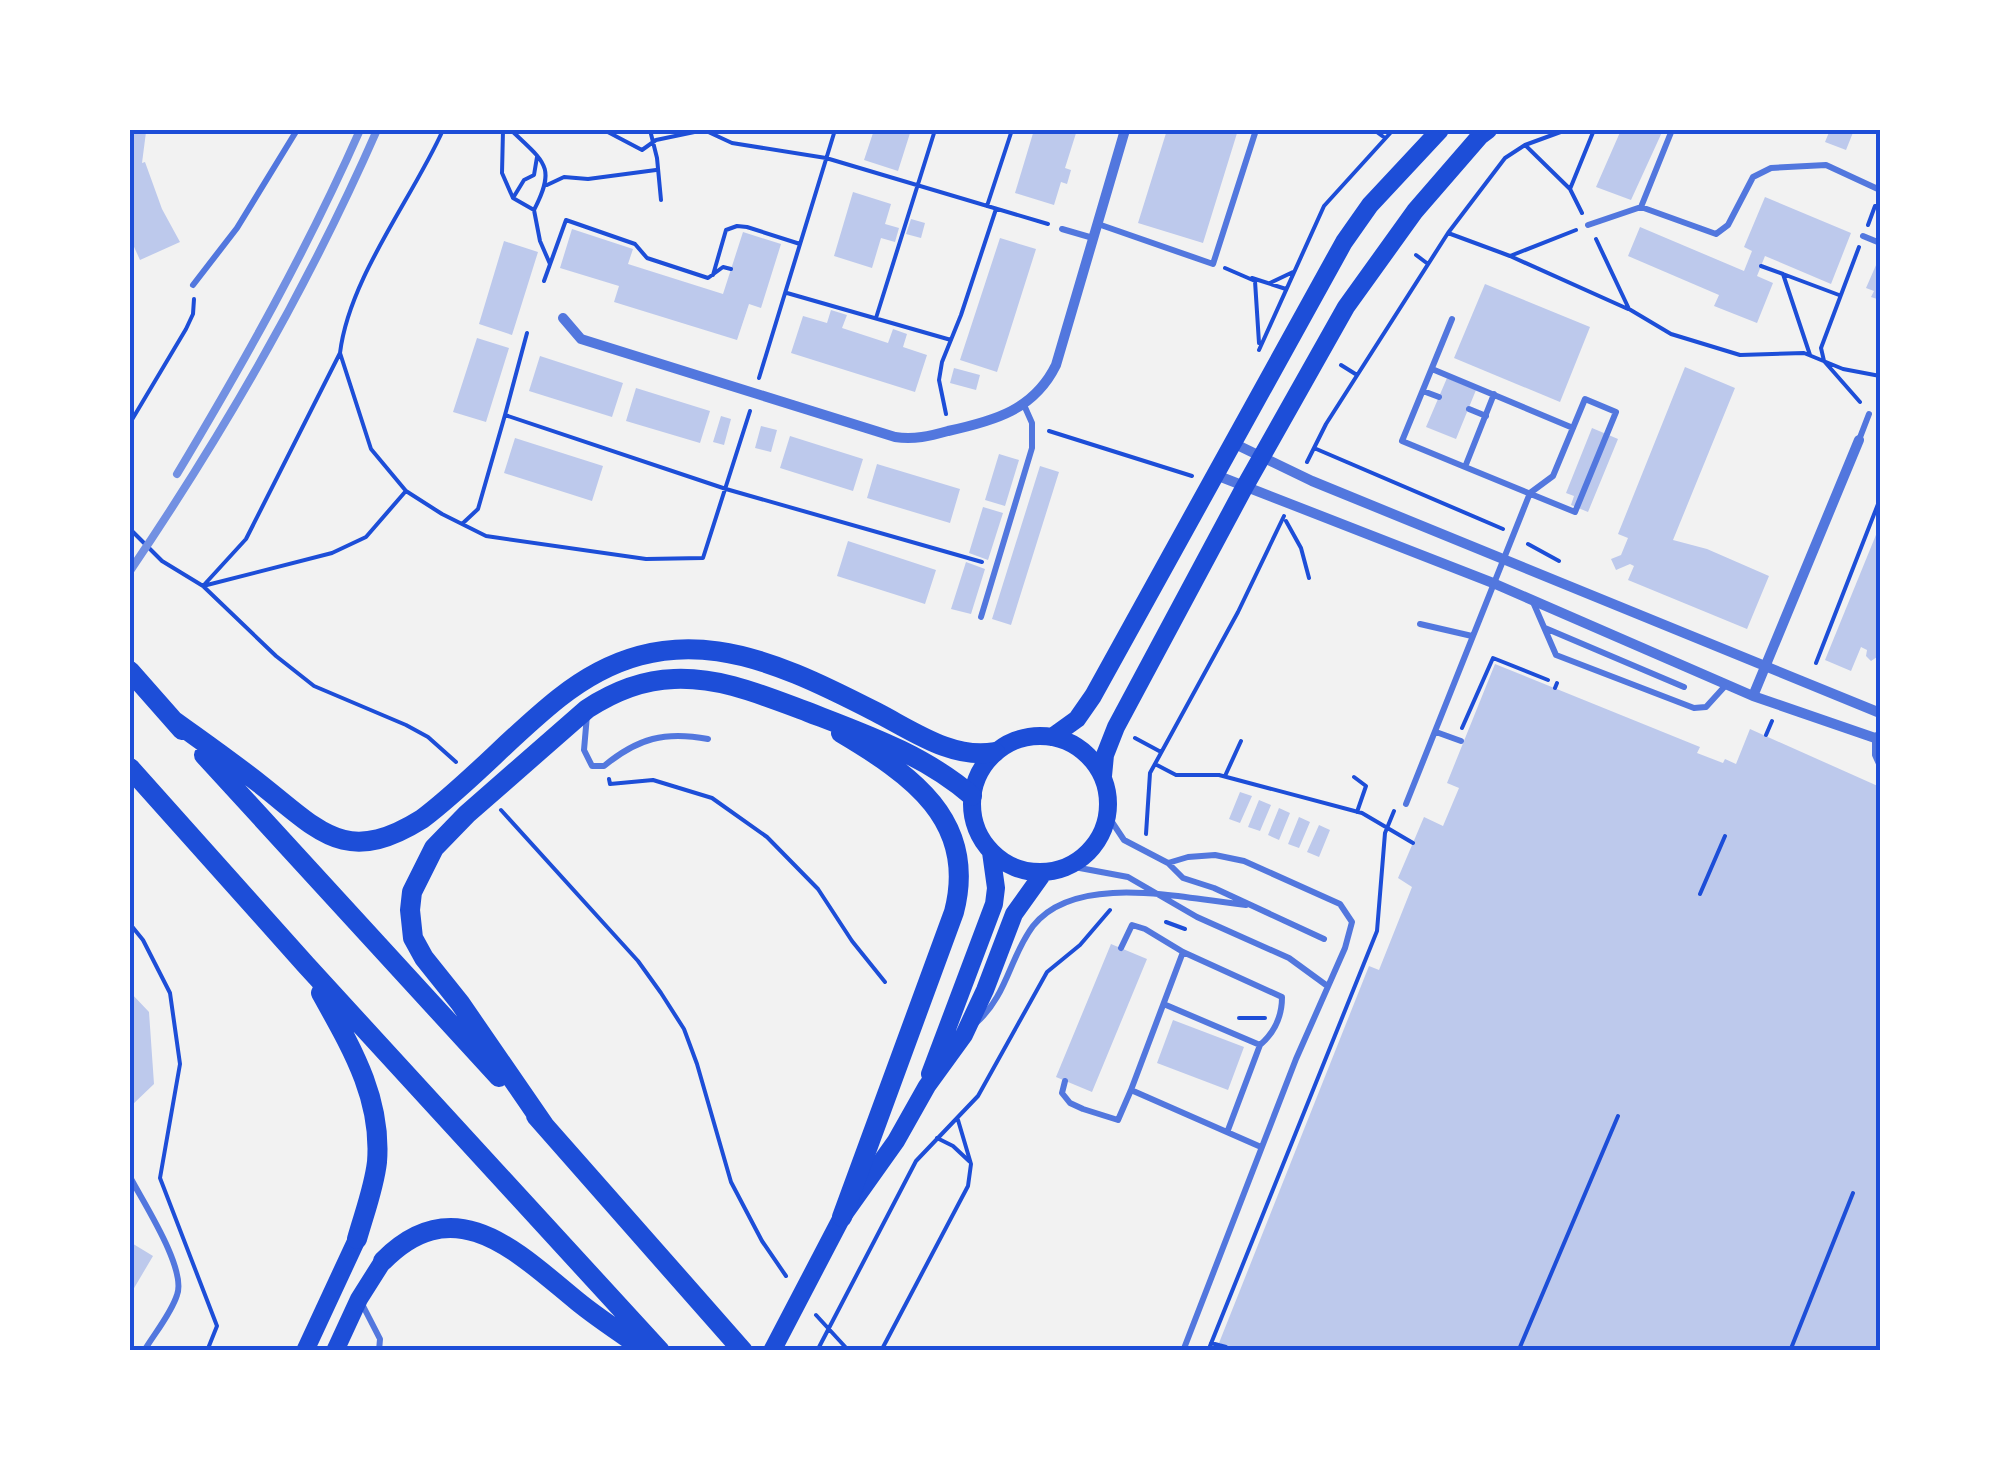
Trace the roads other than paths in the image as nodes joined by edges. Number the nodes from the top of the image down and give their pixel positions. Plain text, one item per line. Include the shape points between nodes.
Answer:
1 (297, 130) edge
2 (1125, 130) edge
3 (1256, 130) edge
4 (1440, 130) edge
5 (1488, 130) edge
6 (1672, 130) edge
7 (1880, 192) edge
8 (1641, 207) junction
9 (1097, 224) junction
10 (1588, 225) road end
11 (1062, 228) road end
12 (1863, 236) road end
13 (1093, 238) junction
14 (1880, 243) edge
15 (193, 285) road end
16 (563, 318) dead end
17 (1452, 318) dead end
18 (1432, 369) junction
19 (1423, 390) junction
20 (1494, 394) junction
21 (1439, 397) dead end
22 (1024, 406) junction
23 (1468, 410) dead end
24 (1870, 414) road end
25 (1486, 416) junction
26 (1573, 428) junction
27 (1858, 440) joint
28 (1233, 443) junction
29 (1262, 456) junction
30 (1465, 466) junction
31 (1216, 475) junction
32 (1244, 488) junction
33 (1530, 494) junction
34 (1503, 558) junction
35 (1493, 583) junction
36 (1532, 601) junction
37 (981, 617) dead end
38 (1420, 624) dead end
39 (1544, 628) junction
40 (1472, 636) junction
41 (1765, 666) junction
42 (130, 671) edge
43 (1726, 685) junction
44 (1684, 687) dead end
45 (1753, 696) junction
46 (588, 708) junction
47 (805, 711) junction
48 (1880, 713) edge
49 (173, 720) junction
50 (1436, 732) junction
51 (1052, 736) junction
52 (1878, 737) edge
53 (708, 739) dead end
54 (1457, 740) road end
55 (996, 752) junction
56 (1880, 766) edge
57 (130, 768) edge
58 (1103, 776) junction
59 (972, 796) junction
60 (1406, 804) dead end
61 (1108, 816) junction
62 (991, 852) junction
63 (1168, 864) junction
64 (1070, 866) junction
65 (1044, 872) junction
66 (1164, 896) junction
67 (1246, 905) junction
68 (1324, 940) dead end
69 (1121, 948) dead end
70 (1184, 952) junction
71 (306, 965) junction
72 (1326, 985) junction
73 (1166, 1005) junction
74 (964, 1035) junction
75 (1260, 1046) junction
76 (1065, 1081) dead end
77 (927, 1086) junction
78 (1131, 1090) junction
79 (544, 1124) junction
80 (1228, 1130) junction
81 (1261, 1147) junction
82 (130, 1177) edge
83 (838, 1226) junction
84 (357, 1239) joint
85 (383, 1261) joint
86 (359, 1299) junction
87 (144, 1351) edge
88 (306, 1351) edge
89 (336, 1351) edge
90 (379, 1351) edge
91 (648, 1351) edge
92 (660, 1351) edge
93 (743, 1351) edge
94 (772, 1351) edge
95 (1184, 1351) edge

1 - 15 lane via 238,228
2 - 9 street
3 - 9 lane via 1213,264
4 - 28 main road via 1344,242
5 - 29 main road via 1415,212 1349,303
6 - 8 lane
7 - 8 lane via 1826,165 1770,168 1753,177 1728,225 1716,234
8 - 10 lane
9 - 13 street
11 - 13 lane
12 - 14 lane
13 - 22 street via 1056,365
16 - 22 street via 581,339 895,437 912,440 997,420
17 - 18 lane
18 - 19 lane
18 - 20 lane
19 - 21 lane
19 - 30 lane via 1402,441
20 - 25 lane
20 - 26 lane
22 - 37 lane via 1032,448
23 - 25 lane
24 - 27 lane
25 - 30 lane
26 - 33 lane via 1554,476
26 - 33 lane via 1585,399 1616,412 1575,512
27 - 41 street
28 - 29 street
28 - 31 main road
29 - 32 main road
29 - 34 street
30 - 33 lane
31 - 32 street
31 - 51 main road via 1085,709
32 - 35 street
32 - 58 main road via 1116,726
33 - 34 lane
34 - 35 lane
34 - 41 street
35 - 36 street
35 - 40 lane
36 - 39 lane
36 - 43 street
38 - 40 lane
39 - 43 lane via 1556,655 1694,708 1706,706
39 - 44 lane
40 - 50 lane
41 - 45 street
41 - 48 street
42 - 49 highway
43 - 45 street
45 - 52 street
46 - 47 highway via 640,684 674,679 760,692
46 - 53 lane via 584,750 592,766 604,766 648,739
46 - 79 highway via 434,848 410,910 424,958
47 - 59 highway via 870,734
47 - 83 highway via 920,788 947,825 959,870 954,912
49 - 55 highway via 298,817 329,837 359,842 399,833 422,818 596,672 675,650 756,658 945,747 976,756
49 - 79 highway
50 - 54 lane
50 - 60 lane
51 - 55 main road via 1022,738
51 - 58 main road via 1082,750
52 - 56 lane
55 - 59 main road
57 - 71 highway
58 - 61 main road
59 - 62 main road via 975,826
61 - 63 lane via 1124,840
61 - 64 main road via 1094,846
62 - 65 main road via 1015,868
62 - 77 main road via 994,904
63 - 67 lane via 1183,878
63 - 72 lane via 1215,855 1244,861 1340,904 1352,922
64 - 65 main road
64 - 66 lane via 1128,877
65 - 74 main road via 1014,914
66 - 67 lane
66 - 72 lane via 1290,958
66 - 74 lane via 1096,893 1054,907 1034,926 993,1008
67 - 68 lane
69 - 70 lane via 1132,926
70 - 73 lane
70 - 75 lane via 1282,997 1278,1021
71 - 84 highway via 361,1065 374,1116 376,1166
71 - 92 highway
72 - 81 lane
73 - 75 lane
73 - 78 lane
74 - 77 main road
75 - 80 lane
76 - 78 lane via 1062,1093 1070,1103 1118,1120
77 - 83 main road
78 - 80 lane
79 - 93 highway
80 - 81 lane
81 - 95 lane
82 - 87 lane via 179,1279 178,1295
83 - 94 main road
84 - 88 main road
85 - 86 main road
85 - 91 highway via 421,1232 482,1233 521,1253
86 - 89 main road
86 - 90 lane via 380,1339

